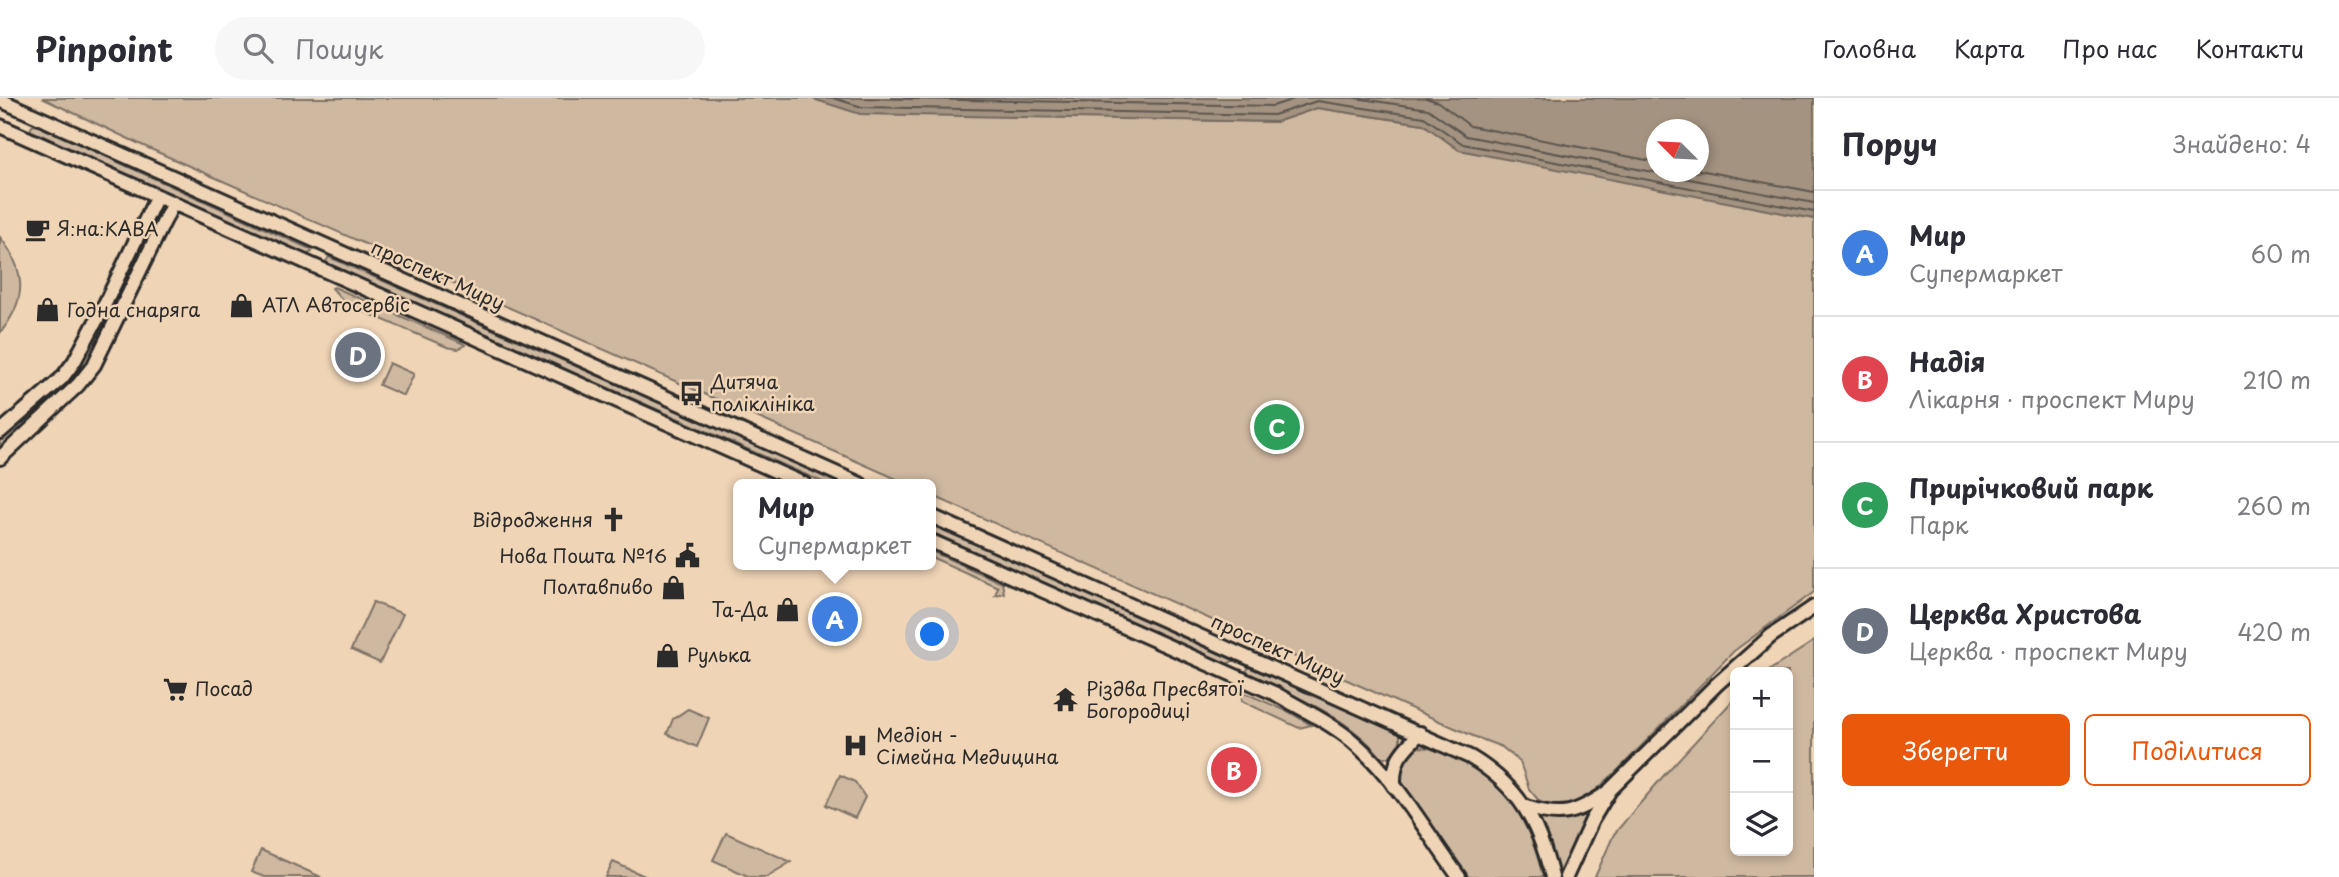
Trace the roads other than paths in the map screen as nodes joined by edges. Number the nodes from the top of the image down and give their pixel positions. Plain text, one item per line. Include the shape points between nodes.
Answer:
1 (0, 100) edge
2 (28, 111) junction
3 (0, 126) edge
4 (18, 134) junction
5 (157, 196) junction
6 (173, 203) junction
7 (322, 245) junction
8 (312, 265) junction
9 (0, 432) edge
10 (0, 458) edge
11 (793, 479) edge
12 (848, 479) edge
13 (936, 518) edge
14 (936, 543) edge
15 (1814, 607) edge
16 (1245, 655) junction
17 (1235, 676) junction
18 (1420, 733) junction
19 (1394, 786) junction
20 (1610, 790) junction
21 (1526, 807) junction
22 (1459, 877) edge
23 (1552, 877) edge
24 (1566, 877) edge

1 - 2 main road, проспект Миру
2 - 4 main road
2 - 7 main road, проспект Миру
3 - 4 main road
4 - 5 main road
5 - 6 main road
5 - 9 main road via 74,362
6 - 8 main road
6 - 10 main road via 94,365
7 - 8 main road
7 - 12 main road, проспект Миру
8 - 11 main road
13 - 16 main road, проспект Миру
14 - 17 main road
15 - 20 main road via 1771,636 1717,684
16 - 17 main road
16 - 18 main road, проспект Миру
17 - 19 main road via 1322,720 1356,744
18 - 19 main road via 1397,759
18 - 21 main road, проспект Миру via 1485,765
19 - 22 main road
20 - 21 main road via 1562,815
20 - 24 main road
21 - 23 main road, проспект Миру

